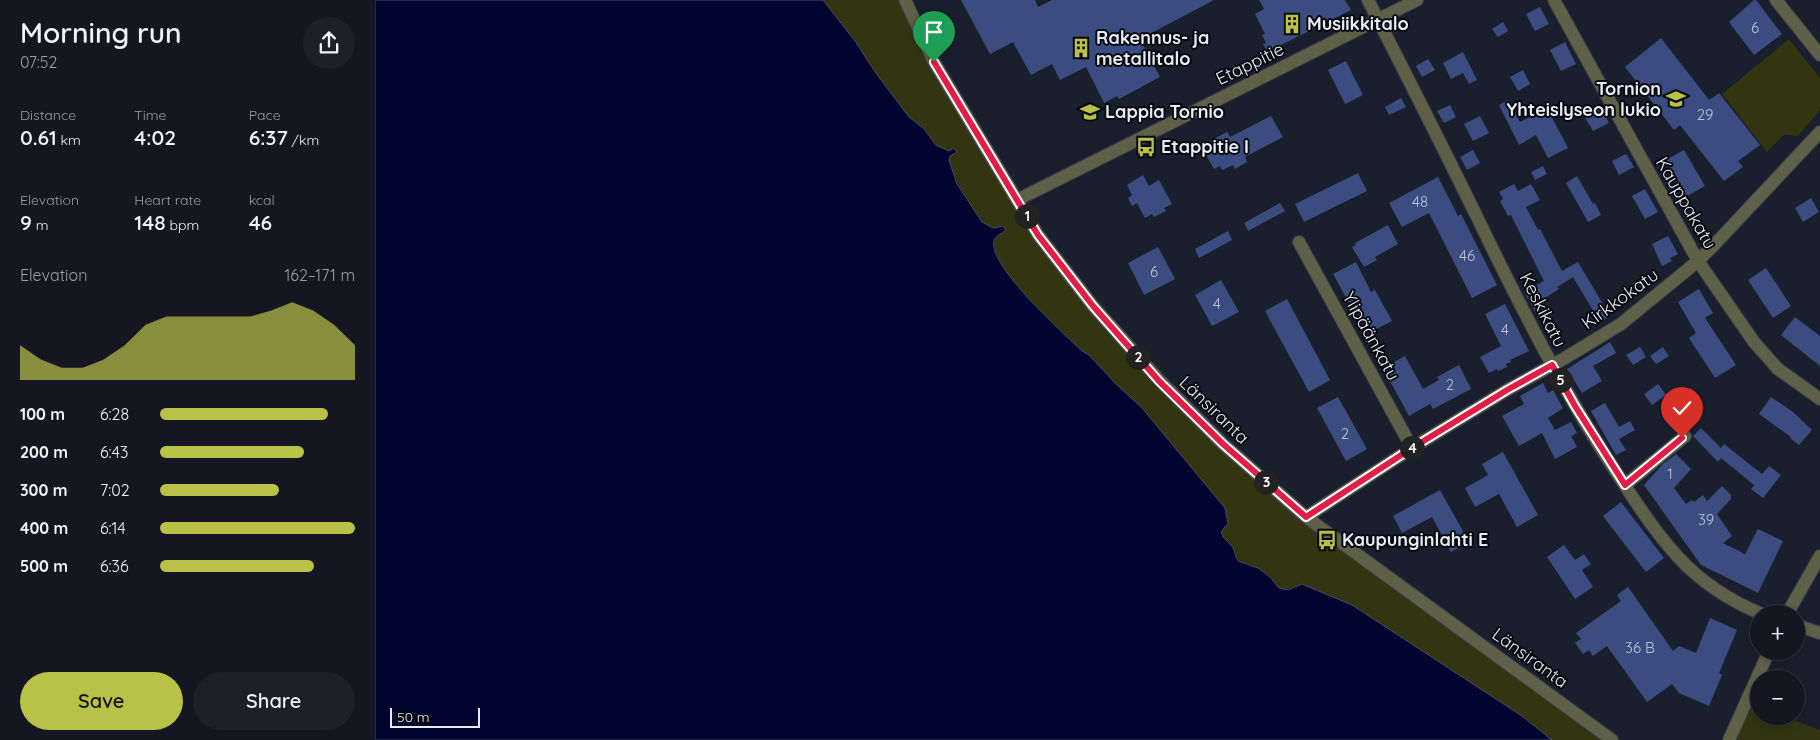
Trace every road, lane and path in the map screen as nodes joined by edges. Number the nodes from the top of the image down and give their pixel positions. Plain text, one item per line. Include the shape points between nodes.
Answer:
1 (905, 0) edge
2 (1369, 0) edge
3 (1417, 0) edge
4 (1554, 0) edge
5 (1776, 0) edge
6 (1379, 20) junction
7 (1820, 55) edge
8 (1820, 132) edge
9 (1017, 200) junction
10 (1299, 242) dead end
11 (1698, 261) junction
12 (1552, 365) junction
13 (1820, 399) edge
14 (1685, 436) dead end
15 (1412, 448) junction
16 (1625, 485) junction
17 (1306, 517) junction
18 (1820, 556) edge
19 (1792, 605) edge
20 (1750, 609) edge
21 (1805, 628) edge
22 (1820, 633) edge
23 (1765, 660) edge
24 (1612, 740) edge
25 (1729, 740) edge

1 - 9 street, Länsiranta via 934,62
2 - 6 street, Keskikatu
3 - 6 street, Etappitie
4 - 11 street, Kauppakatu
5 - 7 street
6 - 9 street, Etappitie
6 - 12 street, Keskikatu
8 - 11 street, Kirkkokatu
9 - 17 street, Länsiranta via 1038,235 1093,306 1159,381 1223,444
10 - 15 street, Ylipäänkatu
11 - 12 street, Kirkkokatu via 1621,324
11 - 13 street, Kauppakatu via 1754,342 1779,369
12 - 15 street, Kirkkokatu
12 - 16 street, Keskikatu
14 - 16 street
15 - 17 street, Kirkkokatu
16 - 20 street, Keskikatu via 1678,557 1704,582
17 - 24 street, Länsiranta
18 - 19 street
21 - 22 street
23 - 25 street

